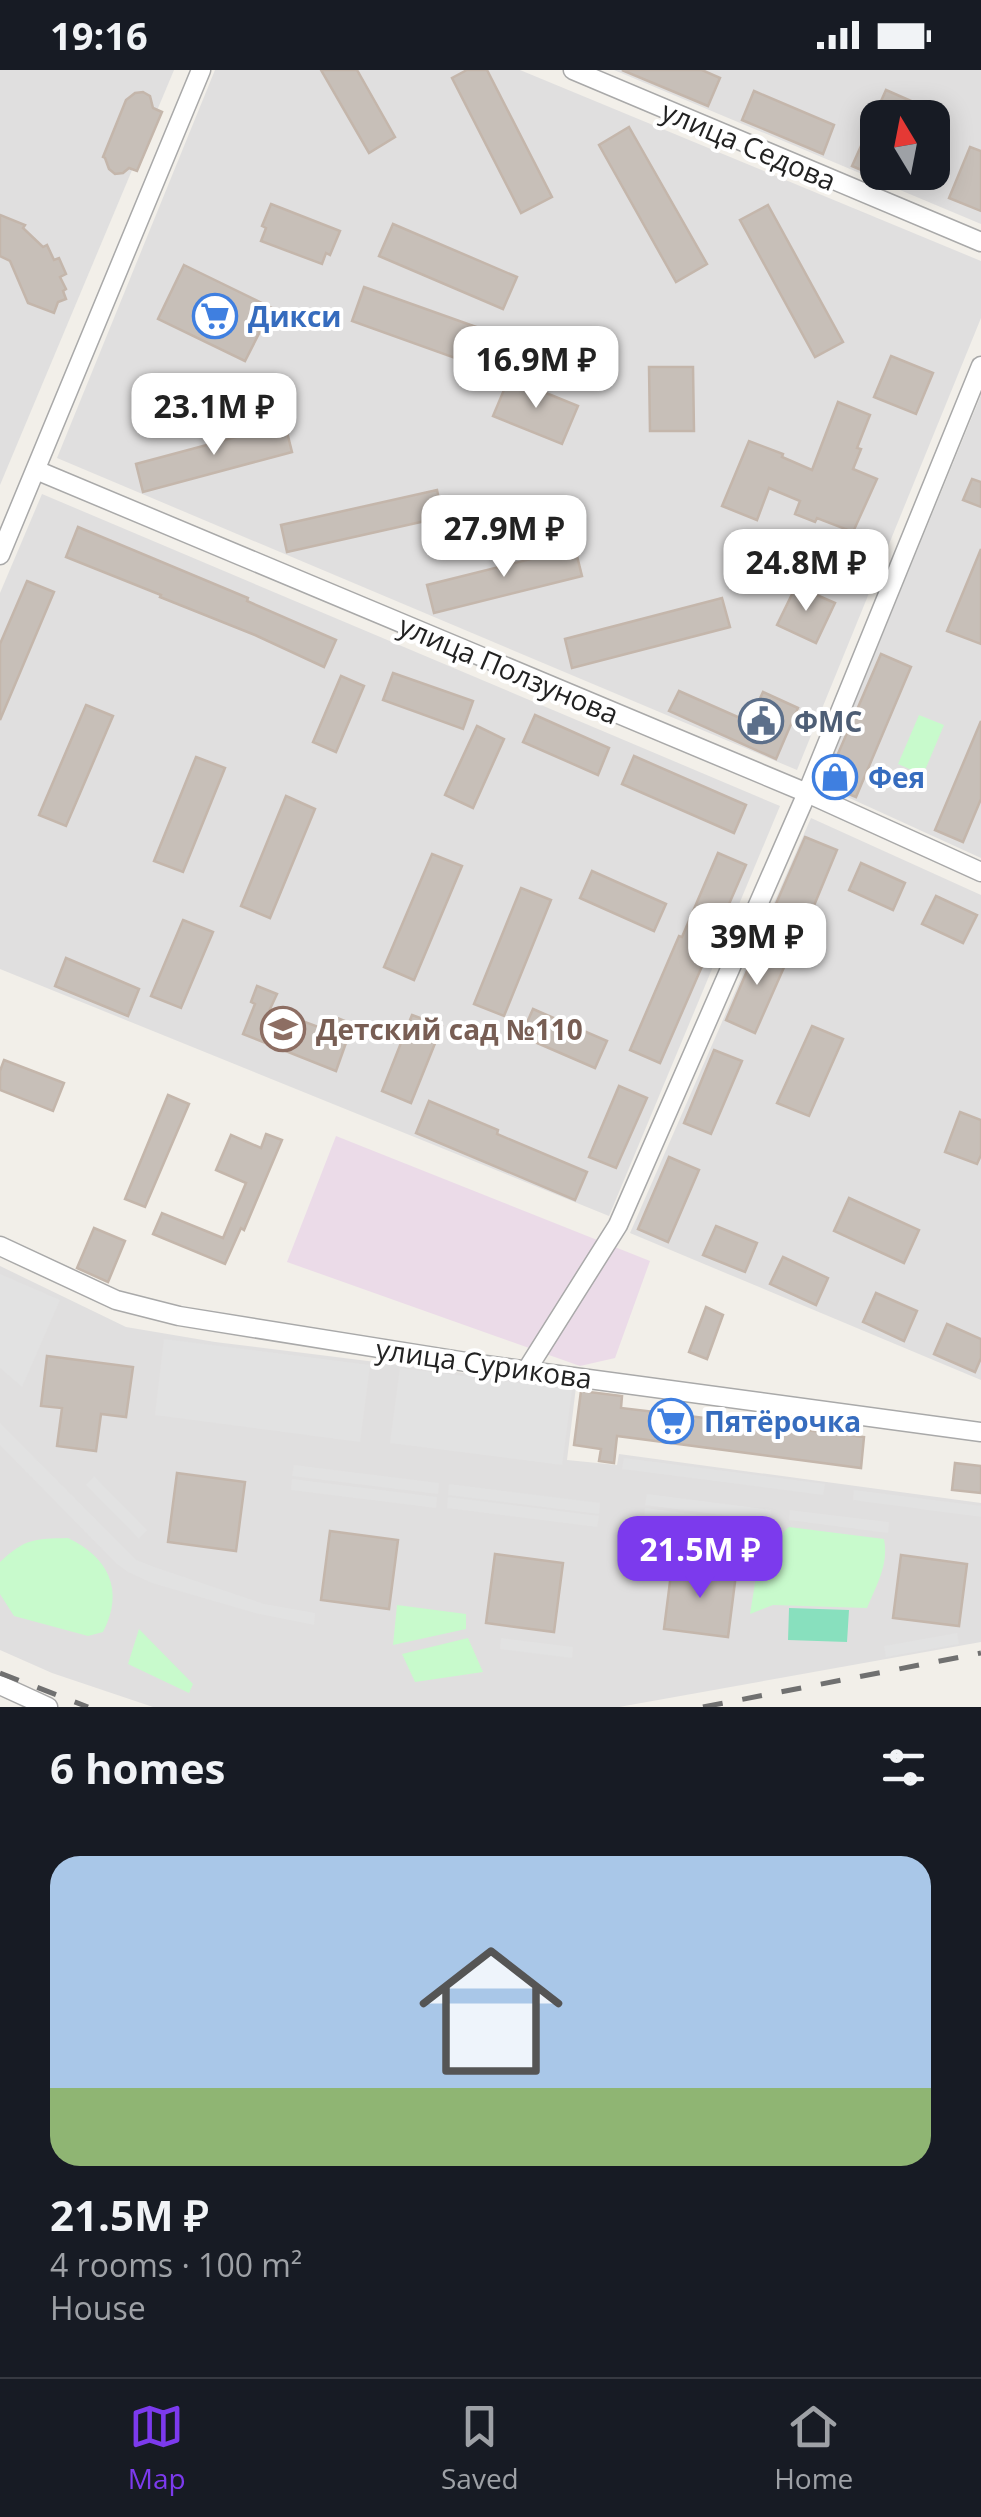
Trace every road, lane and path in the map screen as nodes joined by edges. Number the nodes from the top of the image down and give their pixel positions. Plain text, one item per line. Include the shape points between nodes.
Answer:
1 (200, 70) edge
2 (573, 70) edge
3 (981, 242) edge
4 (981, 366) edge
5 (36, 470) junction
6 (0, 555) edge
7 (807, 793) junction
8 (981, 872) edge
9 (0, 1246) edge
10 (526, 1371) junction
11 (981, 1432) edge
12 (0, 1684) edge
13 (48, 1707) edge

1 - 5 street
2 - 3 street, улица Седова
4 - 7 street
5 - 6 street
5 - 7 street, улица Ползунова
7 - 8 street, улица Ползунова
7 - 10 street via 618,1226
9 - 10 street, улица Сурикова via 116,1300 180,1316
10 - 11 street, улица Сурикова
12 - 13 street

